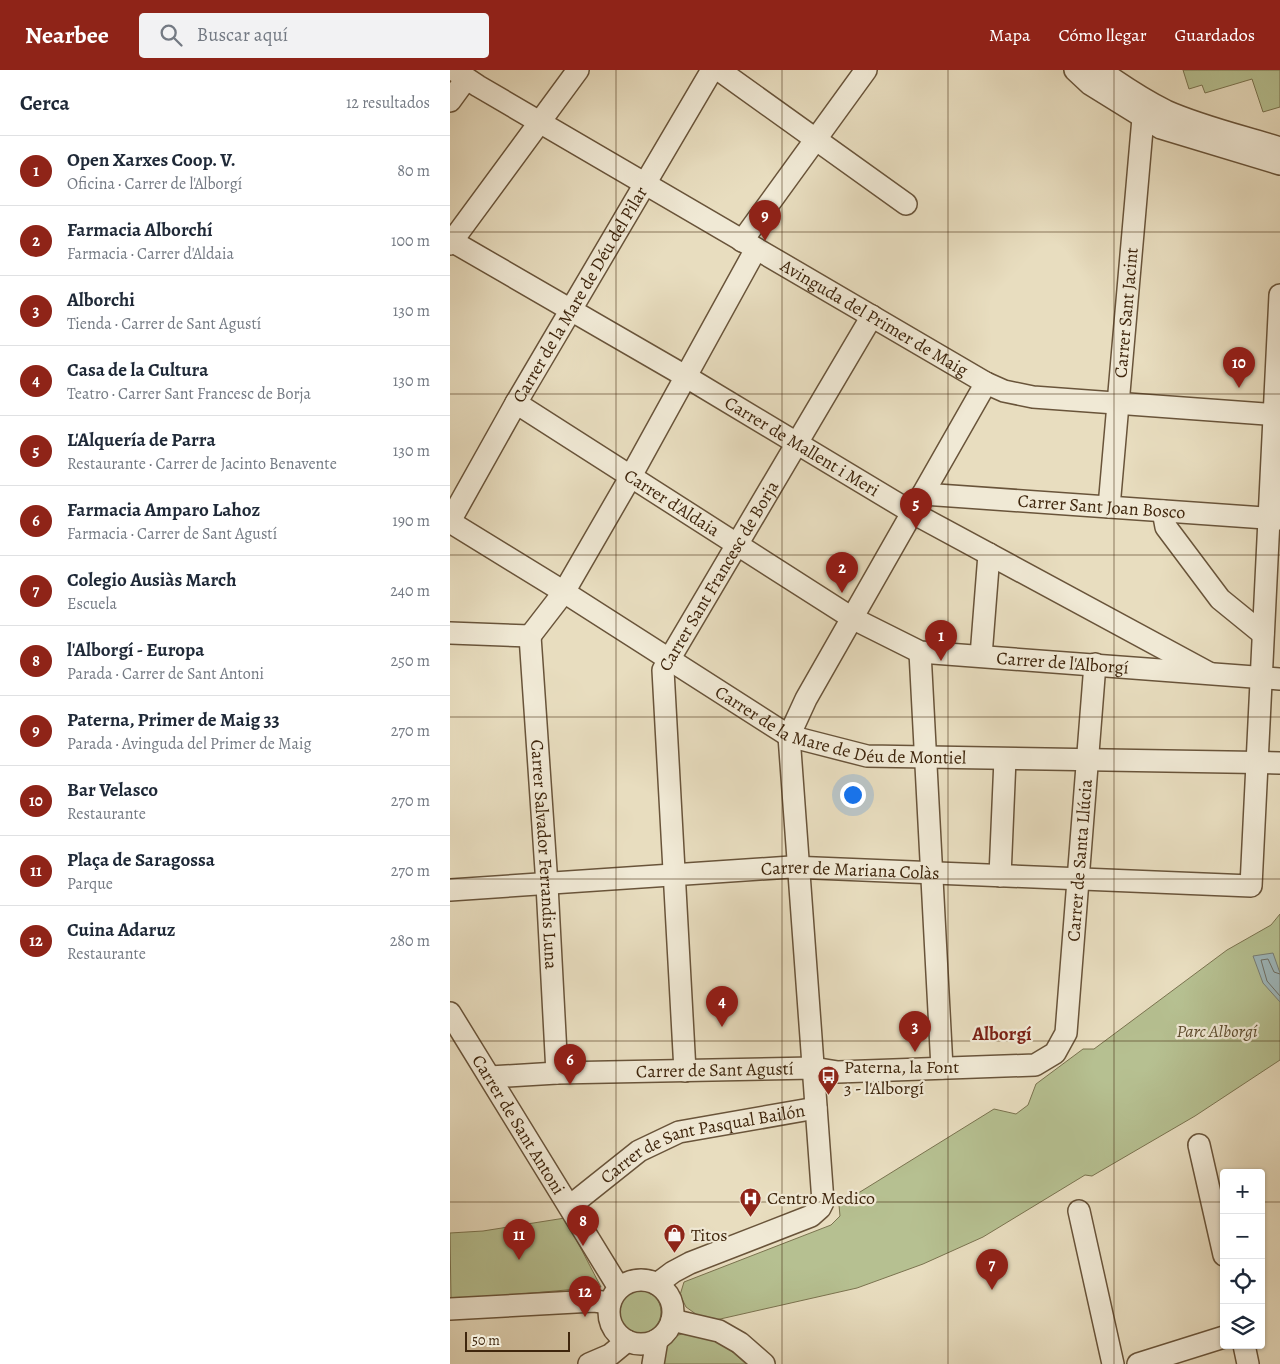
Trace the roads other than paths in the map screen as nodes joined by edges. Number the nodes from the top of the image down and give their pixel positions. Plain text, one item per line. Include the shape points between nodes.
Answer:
1 (578, 70) edge
2 (712, 70) edge
3 (718, 70) edge
4 (866, 70) edge
5 (1075, 70) edge
6 (1100, 70) edge
7 (460, 75) edge
8 (450, 100) edge
9 (1143, 118) junction
10 (540, 122) junction
11 (816, 140) junction
12 (1280, 148) edge
13 (1280, 164) edge
14 (646, 184) junction
15 (906, 204) dead end
16 (451, 242) edge
17 (749, 245) junction
18 (1280, 295) edge
19 (571, 310) junction
20 (872, 316) junction
21 (685, 376) junction
22 (986, 383) junction
23 (1118, 402) junction
24 (516, 403) junction
25 (1277, 415) edge
26 (796, 444) junction
27 (631, 476) junction
28 (918, 503) junction
29 (1109, 507) junction
30 (1162, 510) junction
31 (1275, 518) edge
32 (450, 521) edge
33 (736, 546) junction
34 (989, 554) junction
35 (564, 592) junction
36 (852, 618) junction
37 (450, 633) edge
38 (1264, 634) junction
39 (530, 636) junction
40 (920, 652) junction
41 (982, 656) junction
42 (668, 660) junction
43 (1095, 664) junction
44 (1209, 673) junction
45 (1271, 678) edge
46 (789, 736) junction
47 (926, 757) junction
48 (1005, 759) junction
49 (1088, 760) junction
50 (1258, 763) junction
51 (1280, 763) edge
52 (798, 868) junction
53 (932, 874) junction
54 (674, 875) junction
55 (1000, 876) junction
56 (1078, 880) junction
57 (547, 885) junction
58 (450, 890) edge
59 (450, 1013) edge
60 (1055, 1053) joint
61 (813, 1068) junction
62 (942, 1068) junction
63 (685, 1071) junction
64 (558, 1073) junction
65 (490, 1077) junction
66 (816, 1108) junction
67 (1199, 1145) dead end
68 (570, 1206) junction
69 (1080, 1211) dead end
70 (1220, 1237) edge
71 (657, 1284) junction
72 (614, 1295) junction
73 (450, 1309) edge
74 (672, 1320) junction
75 (1220, 1338) edge
76 (638, 1346) edge
77 (1245, 1349) edge
78 (589, 1364) edge
79 (627, 1364) edge
80 (653, 1364) edge
81 (764, 1364) edge
82 (1113, 1364) edge
83 (1138, 1364) edge
84 (1248, 1364) edge

1 - 10 street
2 - 14 street, Carrer de la Mare de Déu del Pilar
3 - 11 street
4 - 11 street
5 - 9 street via 1090,84
6 - 12 street via 1126,89 1166,110
7 - 8 street
7 - 10 street, Avinguda del Primer de Maig
9 - 13 street via 1162,128
9 - 23 street, Carrer Sant Jacint
10 - 14 street, Avinguda del Primer de Maig
10 - 16 street
11 - 15 street
11 - 17 street
14 - 17 street, Avinguda del Primer de Maig
14 - 19 street, Carrer de la Mare de Déu del Pilar
16 - 19 street, Carrer de Mallent i Meri
17 - 20 street, Avinguda del Primer de Maig
17 - 21 street
18 - 25 street
19 - 21 street, Carrer de Mallent i Meri
19 - 24 street, Carrer de la Mare de Déu del Pilar
20 - 22 street, Avinguda del Primer de Maig
20 - 26 street, Carrer Sant Francesc de Borja
21 - 26 street, Carrer de Mallent i Meri
21 - 27 street
22 - 23 street, Avinguda del Primer de Maig via 1004,391 1033,397
22 - 28 street
23 - 25 street, Avinguda del Primer de Maig
23 - 29 street, Carrer Sant Jacint
24 - 27 street, Carrer d'Aldaia
24 - 32 street, Carrer de la Mare de Déu del Pilar
25 - 31 street
26 - 28 street, Carrer de Mallent i Meri
26 - 33 street, Carrer Sant Francesc de Borja
27 - 33 street, Carrer d'Aldaia
27 - 35 street
28 - 29 street, Carrer Sant Joan Bosco
28 - 34 street, Carrer de Mallent i Meri
28 - 36 street
29 - 30 street, Carrer Sant Joan Bosco
30 - 31 street, Carrer Sant Joan Bosco
30 - 38 street via 1166,527 1220,599
31 - 38 street
32 - 35 street, Carrer de la Mare de Déu de Montiel
33 - 36 street, Carrer d'Aldaia
33 - 42 street, Carrer Sant Francesc de Borja
34 - 41 street
34 - 44 street, Carrer de Mallent i Meri
35 - 39 street
35 - 42 street, Carrer de la Mare de Déu de Montiel
36 - 40 street, Carrer de l'Alborgí
36 - 46 street
37 - 39 street
38 - 45 street
39 - 57 street, Carrer Salvador Ferrandis Luna
40 - 41 street, Carrer de l'Alborgí
40 - 47 street
41 - 43 street, Carrer de l'Alborgí
42 - 46 street, Carrer de la Mare de Déu de Montiel
42 - 54 street, Carrer Sant Francesc de Borja via 663,670
43 - 44 street, Carrer de l'Alborgí
43 - 49 street, Carrer de Santa Llúcia
44 - 45 street, Carrer de l'Alborgí
45 - 50 street
46 - 47 street, Carrer de la Mare de Déu de Montiel via 867,756
46 - 52 street
47 - 48 street, Carrer de la Mare de Déu de Montiel
47 - 53 street
48 - 49 street, Carrer de la Mare de Déu de Montiel
48 - 55 street
49 - 50 street, Carrer de la Mare de Déu de Montiel
49 - 56 street, Carrer de Santa Llúcia
50 - 51 street, Carrer de la Mare de Déu de Montiel
50 - 56 street, Carrer de Mariana Colàs via 1251,886
52 - 53 street, Carrer de Mariana Colàs
52 - 54 street, Carrer de Mariana Colàs
52 - 61 street
53 - 55 street, Carrer de Mariana Colàs
53 - 62 street
54 - 57 street, Carrer de Mariana Colàs
54 - 63 street, Carrer Sant Francesc de Borja
55 - 56 street, Carrer de Mariana Colàs
56 - 60 street, Carrer de Santa Llúcia via 1066,1033
57 - 58 street, Carrer de Mariana Colàs
57 - 64 street, Carrer Salvador Ferrandis Luna
59 - 65 street, Carrer de Sant Antoni
60 - 62 street, Carrer de Sant Agustí via 1035,1066
61 - 62 street, Carrer de Sant Agustí via 838,1072
61 - 63 street, Carrer de Sant Agustí
61 - 66 street
63 - 64 street, Carrer de Sant Agustí
64 - 65 street, Carrer de Sant Agustí
65 - 68 street, Carrer de Sant Antoni
66 - 68 street, Carrer de Sant Pasqual Bailón via 679,1132 639,1151
66 - 71 street via 823,1202 820,1208 811,1216 690,1263
67 - 70 street
68 - 72 street, Carrer de Sant Antoni
69 - 82 street
71 - 72 street via 637,1280
71 - 74 street via 671,1300
72 - 73 street via 594,1301
72 - 76 street via 608,1312 613,1329
74 - 76 street via 663,1335
74 - 81 street via 719,1331 740,1343
75 - 83 street
76 - 78 street
76 - 79 street
76 - 80 street
77 - 84 street

